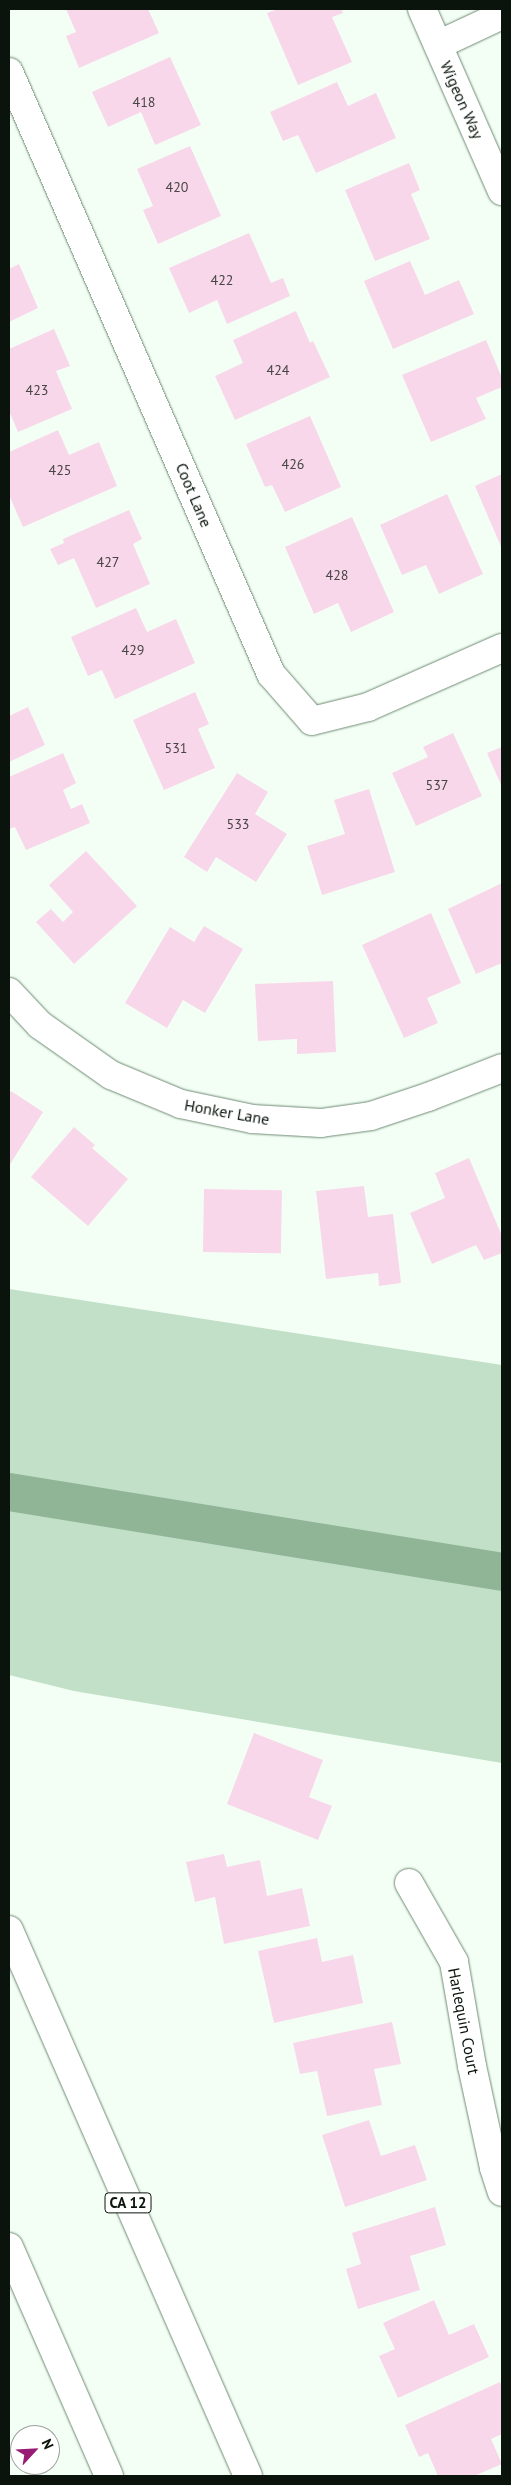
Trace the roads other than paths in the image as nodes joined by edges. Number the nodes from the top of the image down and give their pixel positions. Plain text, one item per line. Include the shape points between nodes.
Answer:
1 (422, 9) edge
2 (502, 15) edge
3 (438, 45) junction
4 (9, 72) edge
5 (502, 191) edge
6 (502, 648) edge
7 (9, 992) edge
8 (502, 1068) edge
9 (409, 1882) dead end
10 (9, 1930) edge
11 (499, 2175) edge
12 (9, 2248) edge
13 (109, 2476) edge
14 (248, 2476) edge

1 - 3 main road, Wigeon Way
2 - 3 main road
3 - 5 main road, Wigeon Way
4 - 6 main road, Coot Lane via 271,674 312,721 368,707
7 - 8 main road, Honker Lane via 40,1025 112,1075 180,1104 252,1119 321,1123 372,1116
9 - 11 main road, Harlequin Court via 454,1962 472,2066
10 - 14 main road, CA 12
12 - 13 main road

